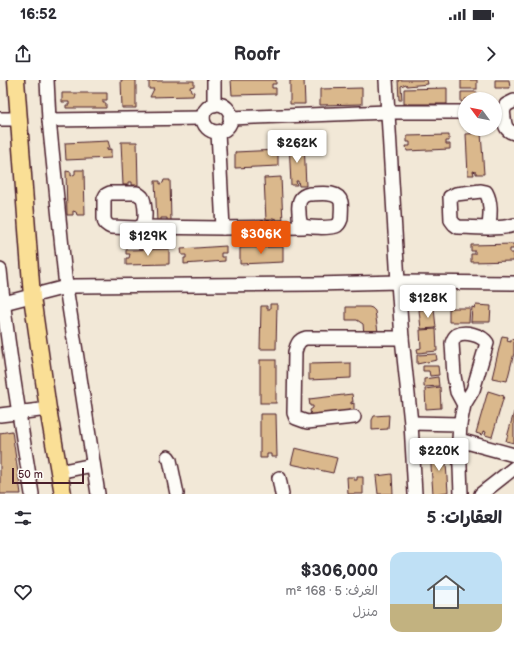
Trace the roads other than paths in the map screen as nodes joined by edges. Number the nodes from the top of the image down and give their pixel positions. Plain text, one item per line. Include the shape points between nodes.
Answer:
1 (16, 80) edge
2 (47, 80) edge
3 (214, 80) edge
4 (386, 80) edge
5 (514, 101) edge
6 (214, 105) junction
7 (502, 108) edge
8 (388, 112) junction
9 (458, 112) edge
10 (502, 117) edge
11 (203, 118) junction
12 (230, 118) junction
13 (0, 119) edge
14 (19, 119) junction
15 (49, 120) junction
16 (218, 132) junction
17 (514, 133) edge
18 (514, 225) edge
19 (140, 227) dead end
20 (304, 227) dead end
21 (489, 227) dead end
22 (222, 228) junction
23 (0, 270) edge
24 (398, 282) junction
25 (514, 283) edge
26 (66, 287) junction
27 (32, 297) junction
28 (2, 304) edge
29 (402, 338) junction
30 (464, 405) junction
31 (48, 409) junction
32 (19, 412) junction
33 (0, 415) edge
34 (354, 416) dead end
35 (411, 423) junction
36 (460, 424) junction
37 (459, 440) junction
38 (514, 455) edge
39 (168, 457) dead end
40 (93, 465) junction
41 (514, 468) edge
42 (58, 472) junction
43 (279, 478) dead end
44 (32, 494) edge
45 (62, 494) edge
46 (98, 494) edge
47 (177, 494) edge
48 (282, 494) edge
49 (415, 494) edge
50 (461, 494) edge
51 (481, 494) edge

1 - 14 main road
2 - 15 street
3 - 6 street
4 - 8 street
5 - 7 street
6 - 11 street via 206,110
6 - 12 street via 227,109
8 - 9 street
8 - 12 street
8 - 24 street
10 - 17 street via 507,130
11 - 15 street
11 - 16 street via 209,130
12 - 16 street via 225,129
13 - 14 street
14 - 27 main road
15 - 26 street
16 - 22 street
18 - 21 street
19 - 22 street
20 - 22 street
23 - 28 street
24 - 25 street
24 - 26 street
24 - 29 street
26 - 27 street
26 - 40 street
27 - 28 street
27 - 31 main road
28 - 32 street
29 - 34 street via 306,338 301,339 297,345 294,375 296,418 307,422
29 - 35 street
30 - 30 street via 457,392 452,343 456,335 474,334 485,339 487,343 473,390
30 - 36 street
31 - 32 street
31 - 42 main road
32 - 33 street
32 - 44 street
35 - 36 street
35 - 49 street
36 - 37 street
37 - 38 street
37 - 50 street
39 - 47 street
40 - 42 street
40 - 46 street
41 - 51 street
42 - 45 main road
43 - 48 street

